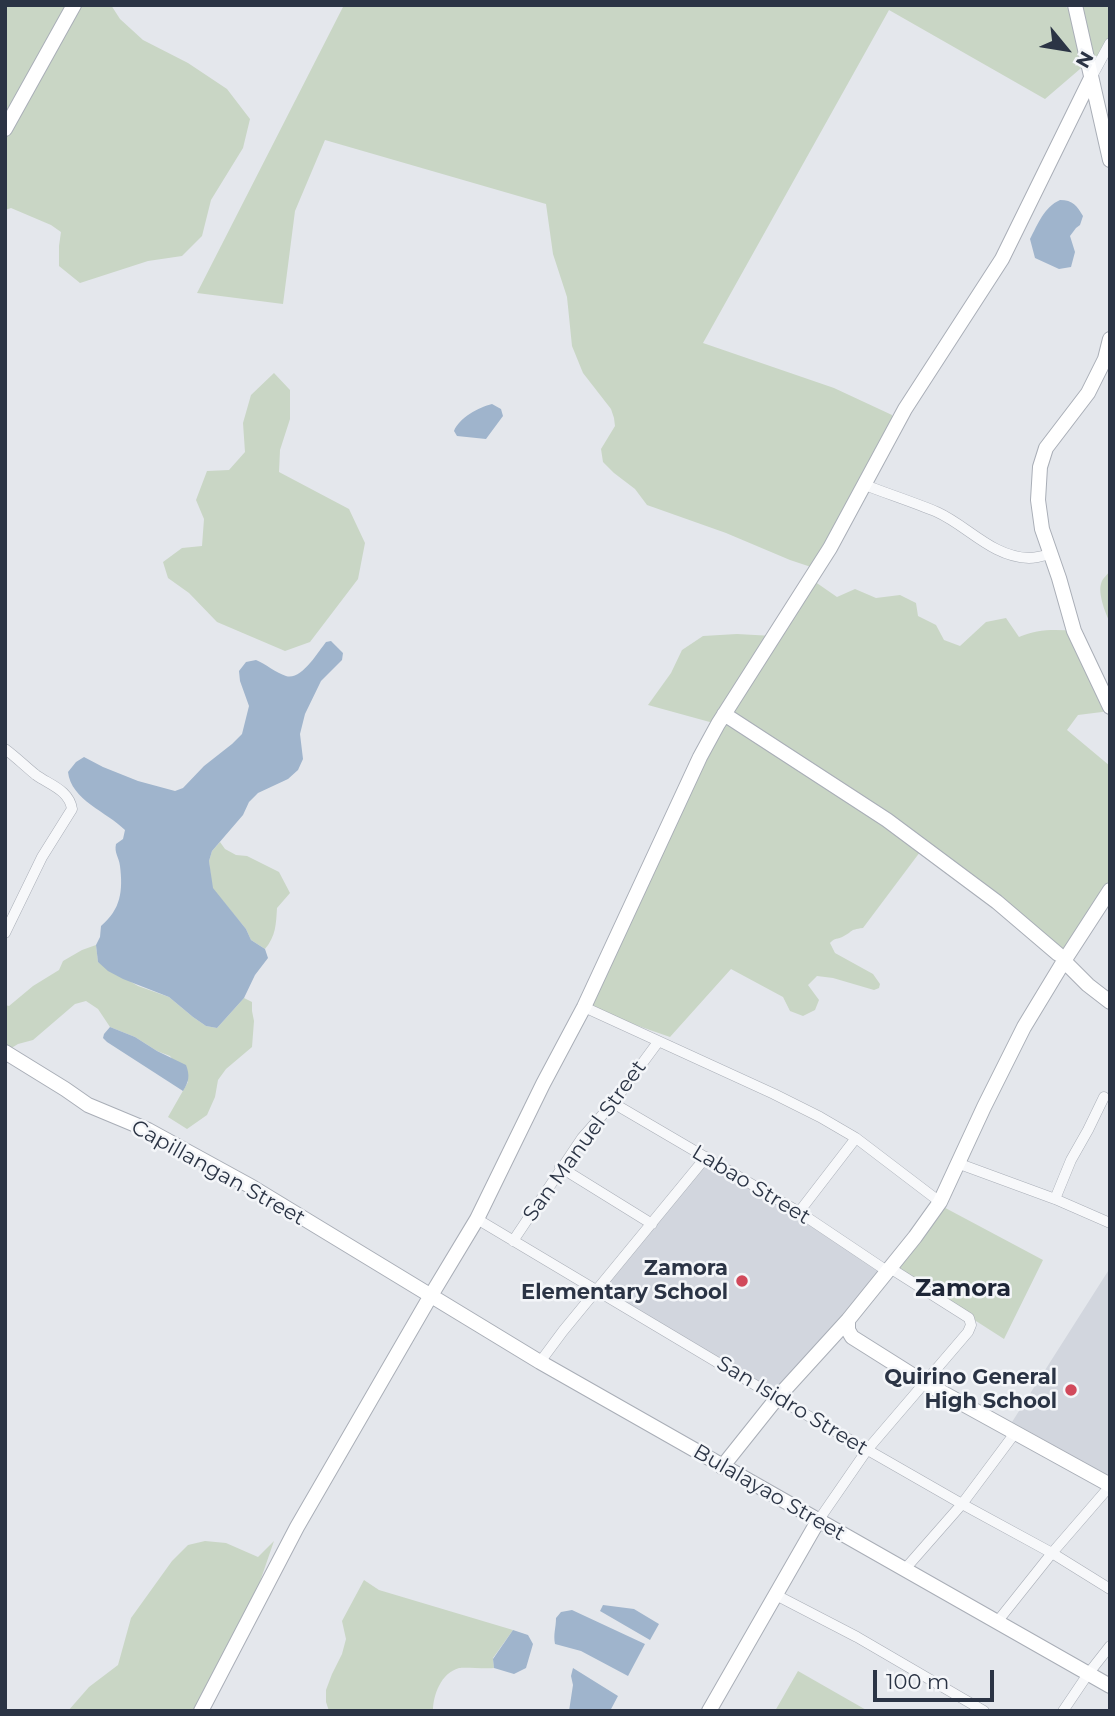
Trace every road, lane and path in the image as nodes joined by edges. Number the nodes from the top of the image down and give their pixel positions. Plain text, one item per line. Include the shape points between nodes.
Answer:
1 (74, 5) edge
2 (1075, 5) edge
3 (1110, 43) edge
4 (1091, 78) junction
5 (5, 129) edge
6 (1110, 160) edge
7 (1110, 339) edge
8 (865, 485) junction
9 (1050, 554) junction
10 (1110, 707) edge
11 (724, 714) junction
12 (5, 749) edge
13 (1110, 890) edge
14 (5, 933) edge
15 (1061, 957) junction
16 (1110, 1002) edge
17 (584, 1007) junction
18 (658, 1042) junction
19 (5, 1052) edge
20 (1104, 1097) dead end
21 (613, 1103) junction
22 (856, 1138) junction
23 (706, 1157) junction
24 (957, 1163) junction
25 (561, 1168) junction
26 (1055, 1199) junction
27 (940, 1202) junction
28 (799, 1212) junction
29 (477, 1219) junction
30 (1110, 1223) edge
31 (652, 1224) junction
32 (513, 1241) junction
33 (888, 1270) junction
34 (597, 1290) junction
35 (430, 1297) junction
36 (848, 1320) junction
37 (540, 1362) junction
38 (925, 1383) junction
39 (777, 1398) junction
40 (1015, 1433) junction
41 (867, 1450) junction
42 (723, 1467) junction
43 (1110, 1486) edge
44 (962, 1504) junction
45 (818, 1521) junction
46 (1052, 1553) junction
47 (905, 1569) junction
48 (1110, 1589) edge
49 (776, 1595) junction
50 (997, 1622) junction
51 (1110, 1646) edge
52 (1088, 1674) junction
53 (1110, 1686) edge
54 (201, 1711) edge
55 (709, 1711) edge
56 (984, 1711) edge
57 (1063, 1711) edge

1 - 5 street
2 - 4 street
3 - 4 street
4 - 6 street
4 - 8 street via 1002,258 905,409
7 - 9 street via 1088,393 1046,448 1040,467 1038,500
8 - 9 street via 935,511 996,549 1032,558
8 - 11 street
9 - 10 street via 1074,631
11 - 15 street via 887,820 997,902
11 - 17 street
12 - 14 street via 56,786 72,809 42,857
13 - 15 street
15 - 16 street
15 - 24 street
17 - 18 street
17 - 29 street
18 - 21 street, San Manuel Street
18 - 22 street via 774,1094
19 - 35 street, Capillangan Street via 88,1105 148,1130 252,1187
20 - 26 street
21 - 23 street, Labao Street
21 - 25 street, San Manuel Street
22 - 27 street
22 - 28 street
23 - 28 street, Labao Street
23 - 31 street
24 - 26 street
24 - 27 street
25 - 31 street
25 - 32 street, San Manuel Street
26 - 30 street
27 - 33 street
28 - 33 street, Labao Street
29 - 32 street, San Isidro Street
29 - 35 street
31 - 34 street
32 - 34 street, San Isidro Street
33 - 36 street
33 - 38 street, Labao Street via 971,1322 968,1332
34 - 37 street
34 - 39 street, San Isidro Street
35 - 37 street, Bulalayao Street
35 - 54 street via 297,1527
36 - 38 street via 852,1337
36 - 39 street
37 - 42 street, Bulalayao Street
38 - 40 street
38 - 41 street
39 - 41 street, San Isidro Street
39 - 42 street
40 - 43 street
40 - 44 street
41 - 44 street, San Isidro Street
41 - 45 street
42 - 45 street, Bulalayao Street
43 - 46 street
44 - 46 street, San Isidro Street
44 - 47 street
45 - 47 street, Bulalayao Street
45 - 49 street
46 - 48 street, San Isidro Street
46 - 50 street
47 - 50 street, Bulalayao Street
49 - 55 street
49 - 56 street
50 - 52 street, Bulalayao Street
51 - 52 street
52 - 53 street, Bulalayao Street
52 - 57 street

